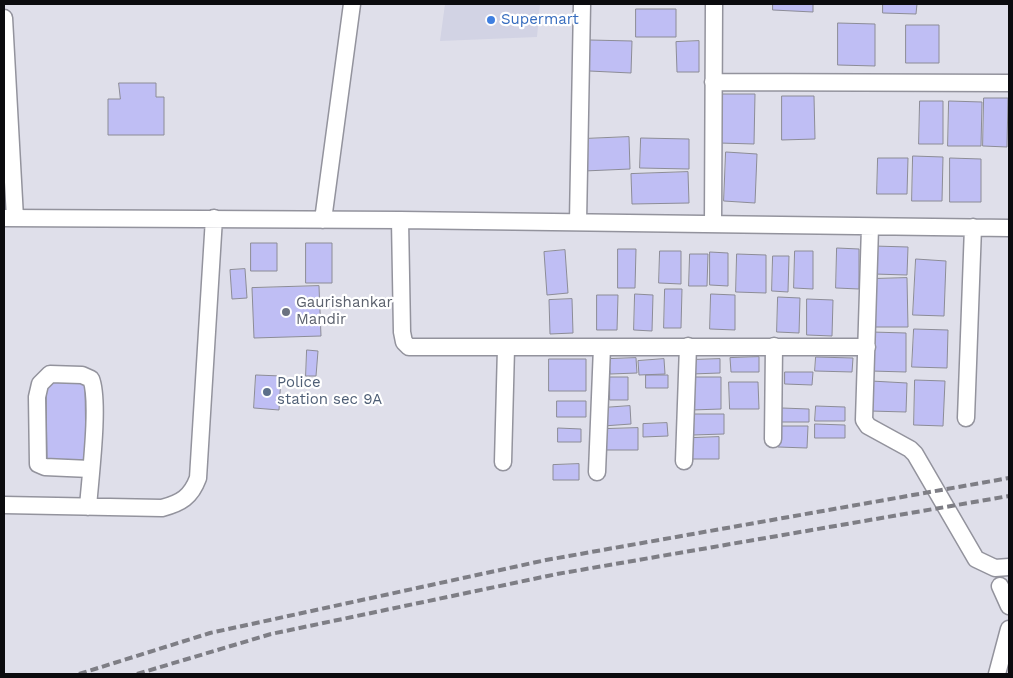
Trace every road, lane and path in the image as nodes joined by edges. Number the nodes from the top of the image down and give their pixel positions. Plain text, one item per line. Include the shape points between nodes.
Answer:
1 (352, 4) edge
2 (582, 4) edge
3 (714, 4) edge
4 (4, 18) edge
5 (713, 82) junction
6 (1009, 83) edge
7 (9, 218) edge
8 (214, 218) junction
9 (323, 220) junction
10 (400, 220) junction
11 (578, 222) junction
12 (713, 224) junction
13 (870, 227) junction
14 (973, 227) junction
15 (1009, 228) edge
16 (688, 346) junction
17 (774, 346) junction
18 (602, 347) junction
19 (868, 347) junction
20 (506, 348) junction
21 (966, 418) dead end
22 (773, 439) dead end
23 (684, 461) dead end
24 (503, 462) dead end
25 (90, 468) junction
26 (597, 472) dead end
27 (4, 505) edge
28 (88, 507) junction
29 (1009, 567) edge
30 (1009, 629) edge
31 (997, 674) edge

1 - 9 street
2 - 11 street
3 - 5 street
4 - 7 street
5 - 6 street
5 - 12 street
7 - 8 street
8 - 9 street
8 - 28 street via 198,478 192,493 179,504 162,508
9 - 10 street
10 - 11 street
10 - 20 street via 404,342 417,349
11 - 12 street
12 - 13 street
13 - 14 street
13 - 19 street
14 - 15 street
14 - 21 street
16 - 17 street
16 - 18 street
16 - 23 street
17 - 19 street
17 - 22 street
18 - 20 street
18 - 26 street
19 - 29 street via 866,424 915,454 976,559 995,568
20 - 24 street
25 - 25 street via 94,388 91,380 82,375 50,374 40,384 37,396 38,464
25 - 28 street
27 - 28 street
30 - 31 street

